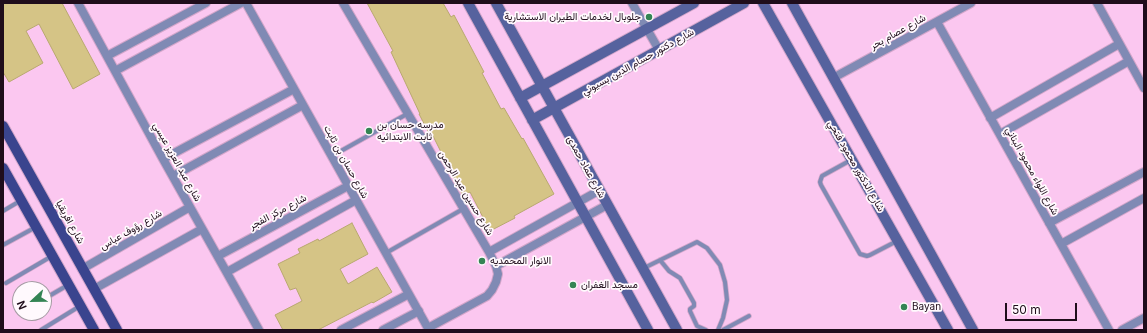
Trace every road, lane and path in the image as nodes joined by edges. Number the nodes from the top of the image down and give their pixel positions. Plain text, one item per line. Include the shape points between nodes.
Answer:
1 (78, 3) edge
2 (206, 3) edge
3 (241, 3) edge
4 (246, 3) edge
5 (343, 3) edge
6 (468, 3) edge
7 (496, 3) edge
8 (632, 3) edge
9 (694, 3) edge
10 (744, 3) edge
11 (763, 3) edge
12 (792, 3) edge
13 (971, 3) edge
14 (1097, 3) edge
15 (937, 22) junction
16 (647, 29) junction
17 (1119, 44) junction
18 (659, 50) junction
19 (107, 56) junction
20 (1129, 61) junction
21 (115, 71) junction
22 (833, 78) junction
23 (542, 86) junction
24 (1144, 88) edge
25 (294, 89) junction
26 (520, 98) junction
27 (303, 105) junction
28 (554, 109) junction
29 (407, 114) junction
30 (990, 118) junction
31 (532, 120) junction
32 (3, 126) edge
33 (1000, 134) junction
34 (332, 156) junction
35 (163, 159) junction
36 (852, 160) junction
37 (1144, 172) edge
38 (4, 174) edge
39 (172, 176) junction
40 (348, 186) junction
41 (600, 190) junction
42 (1144, 198) edge
43 (21, 200) junction
44 (356, 200) junction
45 (578, 202) junction
46 (607, 205) junction
47 (190, 208) junction
48 (463, 209) junction
49 (3, 211) edge
50 (586, 217) junction
51 (1049, 223) junction
52 (36, 227) junction
53 (202, 229) junction
54 (898, 241) junction
55 (1061, 244) junction
56 (3, 246) edge
57 (489, 252) junction
58 (386, 253) junction
59 (53, 256) junction
60 (218, 256) junction
61 (660, 260) junction
62 (496, 266) junction
63 (643, 268) junction
64 (82, 269) junction
65 (227, 272) junction
66 (6, 283) dead end
67 (68, 284) junction
68 (94, 289) junction
69 (52, 294) edge
70 (409, 294) junction
71 (80, 306) junction
72 (418, 311) junction
73 (749, 316) dead end
74 (1144, 318) edge
75 (428, 329) edge
76 (41, 330) edge
77 (94, 330) edge
78 (117, 330) edge
79 (259, 330) edge
80 (341, 330) edge
81 (383, 330) edge
82 (648, 330) edge
83 (677, 330) edge
84 (706, 330) edge
85 (718, 330) edge
86 (723, 330) edge
87 (948, 330) edge
88 (973, 330) edge
89 (1109, 330) edge
90 (1122, 330) edge

1 - 19 street, شارع عبد العزيز عيسي
2 - 19 street
3 - 21 street
4 - 25 street, شارع حسان بن ثابت
5 - 29 street, شارع حسين عبد الرحمن
6 - 26 street
7 - 23 street, شارع عماد حمدى
8 - 16 street
9 - 16 street
10 - 18 street, شارع دكتور حسام الدين بسيوني
11 - 36 street, شارع الدكتور محمود فتحي
12 - 22 street
13 - 15 street, شارع عصام بحر
14 - 17 street
15 - 22 street, شارع عصام بحر
15 - 30 street, شارع اللواء محمود البناني
16 - 18 street
16 - 23 street
17 - 20 street
17 - 30 street
18 - 28 street, شارع دكتور حسام الدين بسيوني
19 - 21 street, شارع عبد العزيز عيسي
20 - 24 street
20 - 33 street
21 - 35 street, شارع عبد العزيز عيسي
22 - 88 street
23 - 26 street
23 - 28 street, شارع عماد حمدى
25 - 27 street, شارع حسان بن ثابت
25 - 35 street
26 - 31 street
27 - 34 street, شارع حسان بن ثابت
27 - 39 street
28 - 31 street, شارع دكتور حسام الدين بسيوني
28 - 41 street, شارع عماد حمدى
29 - 34 lane
29 - 48 street, شارع حسين عبد الرحمن
30 - 33 street, شارع اللواء محمود البناني
31 - 45 street
32 - 64 main road, شارع افريقيا
33 - 51 street, شارع اللواء محمود البناني
34 - 40 street, شارع حسان بن ثابت
35 - 39 street, شارع عبد العزيز عيسي
36 - 54 street, شارع الدكتور محمود فتحي
36 - 54 lane via 822,176 820,182 858,251 867,256
37 - 51 street
38 - 43 main road
39 - 47 street, شارع عبد العزيز عيسي
40 - 44 street, شارع حسان بن ثابت
40 - 60 street, شارع مركز الفجر
41 - 45 street
41 - 46 street, شارع عماد حمدى
42 - 55 street
43 - 49 lane
43 - 52 main road
44 - 58 street, شارع حسان بن ثابت
44 - 65 street
45 - 50 street
45 - 57 street
46 - 50 street
46 - 63 street, شارع عماد حمدى
47 - 53 street, شارع عبد العزيز عيسي
47 - 64 street, شارع رؤوف عباس
48 - 57 street, شارع حسين عبد الرحمن
48 - 58 lane
50 - 62 street
50 - 82 street
51 - 55 street, شارع اللواء محمود البناني
52 - 56 lane
52 - 59 main road
53 - 60 street, شارع عبد العزيز عيسي
53 - 68 street
54 - 87 street, شارع الدكتور محمود فتحي
55 - 89 street, شارع اللواء محمود البناني
57 - 62 street, شارع حسين عبد الرحمن
58 - 70 street, شارع حسان بن ثابت
59 - 66 lane
59 - 67 main road
60 - 65 street, شارع عبد العزيز عيسي
61 - 63 lane
61 - 84 lane via 669,271 680,278 694,303 690,311 697,326
61 - 85 lane via 697,242 714,256 720,265 725,282 726,300
62 - 75 street via 496,282 486,296
63 - 83 street, شارع عماد حمدى
64 - 68 main road, شارع افريقيا
65 - 79 street, شارع عبد العزيز عيسي
67 - 69 lane
67 - 71 main road
68 - 78 main road, شارع افريقيا
70 - 72 street, شارع حسان بن ثابت
70 - 80 street
71 - 76 lane
71 - 77 main road
72 - 75 street, شارع حسان بن ثابت
72 - 81 street
73 - 86 lane
74 - 90 street

